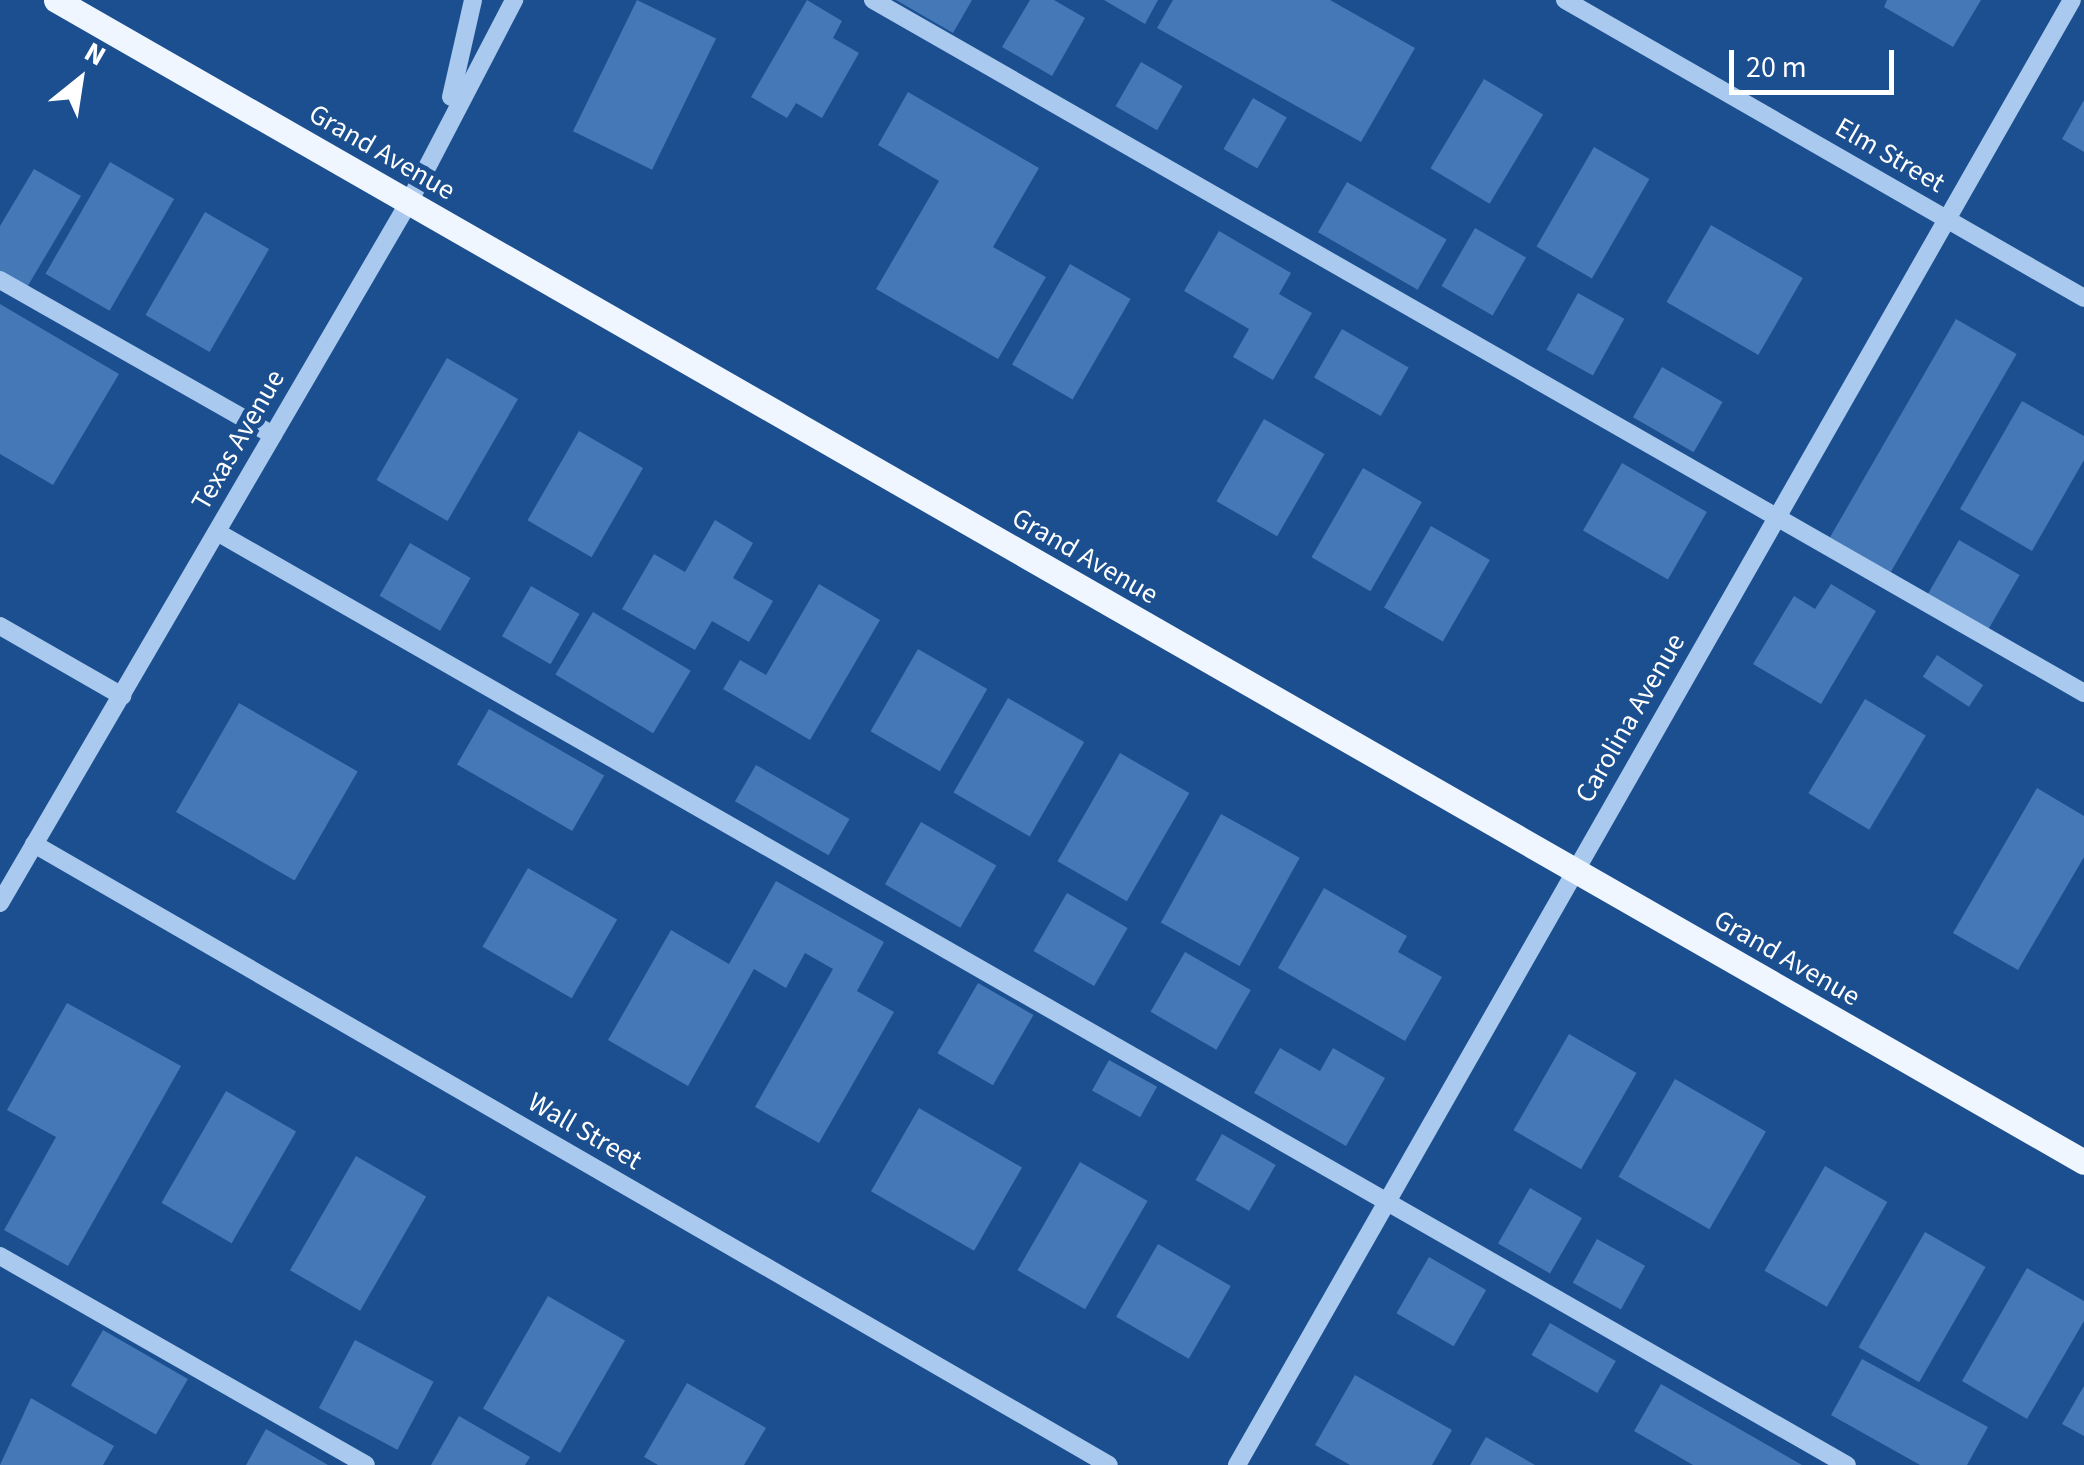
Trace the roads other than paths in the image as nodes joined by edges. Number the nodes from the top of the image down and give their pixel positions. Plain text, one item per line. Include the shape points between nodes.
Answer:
1 (56, 0) edge
2 (473, 0) edge
3 (514, 0) edge
4 (873, 0) edge
5 (1565, 0) edge
6 (2072, 0) edge
7 (447, 116) junction
8 (408, 202) junction
9 (1948, 220) junction
10 (0, 280) edge
11 (2084, 298) edge
12 (273, 435) junction
13 (1777, 516) junction
14 (217, 532) junction
15 (0, 626) edge
16 (2084, 693) edge
17 (122, 696) junction
18 (34, 844) junction
19 (1574, 871) junction
20 (0, 903) edge
21 (2084, 1162) edge
22 (1388, 1200) junction
23 (0, 1256) edge
24 (366, 1465) edge
25 (1109, 1465) edge
26 (1237, 1465) edge
27 (1847, 1465) edge

1 - 8 main road, Grand Avenue
2 - 7 street
3 - 7 street, Texas Avenue
4 - 13 street
5 - 9 street, Elm Street
6 - 9 street, Carolina Avenue
7 - 8 street, Texas Avenue
8 - 12 street, Texas Avenue
8 - 19 main road, Grand Avenue
9 - 11 street, Elm Street
9 - 13 street, Carolina Avenue
10 - 12 street
12 - 14 street, Texas Avenue
13 - 16 street
13 - 19 street, Carolina Avenue
14 - 17 street, Texas Avenue
14 - 22 street
15 - 17 street
17 - 18 street, Texas Avenue
18 - 20 street, Texas Avenue
18 - 25 street, Wall Street
19 - 21 main road, Grand Avenue
19 - 22 street, Carolina Avenue
22 - 26 street, Carolina Avenue
22 - 27 street
23 - 24 street

